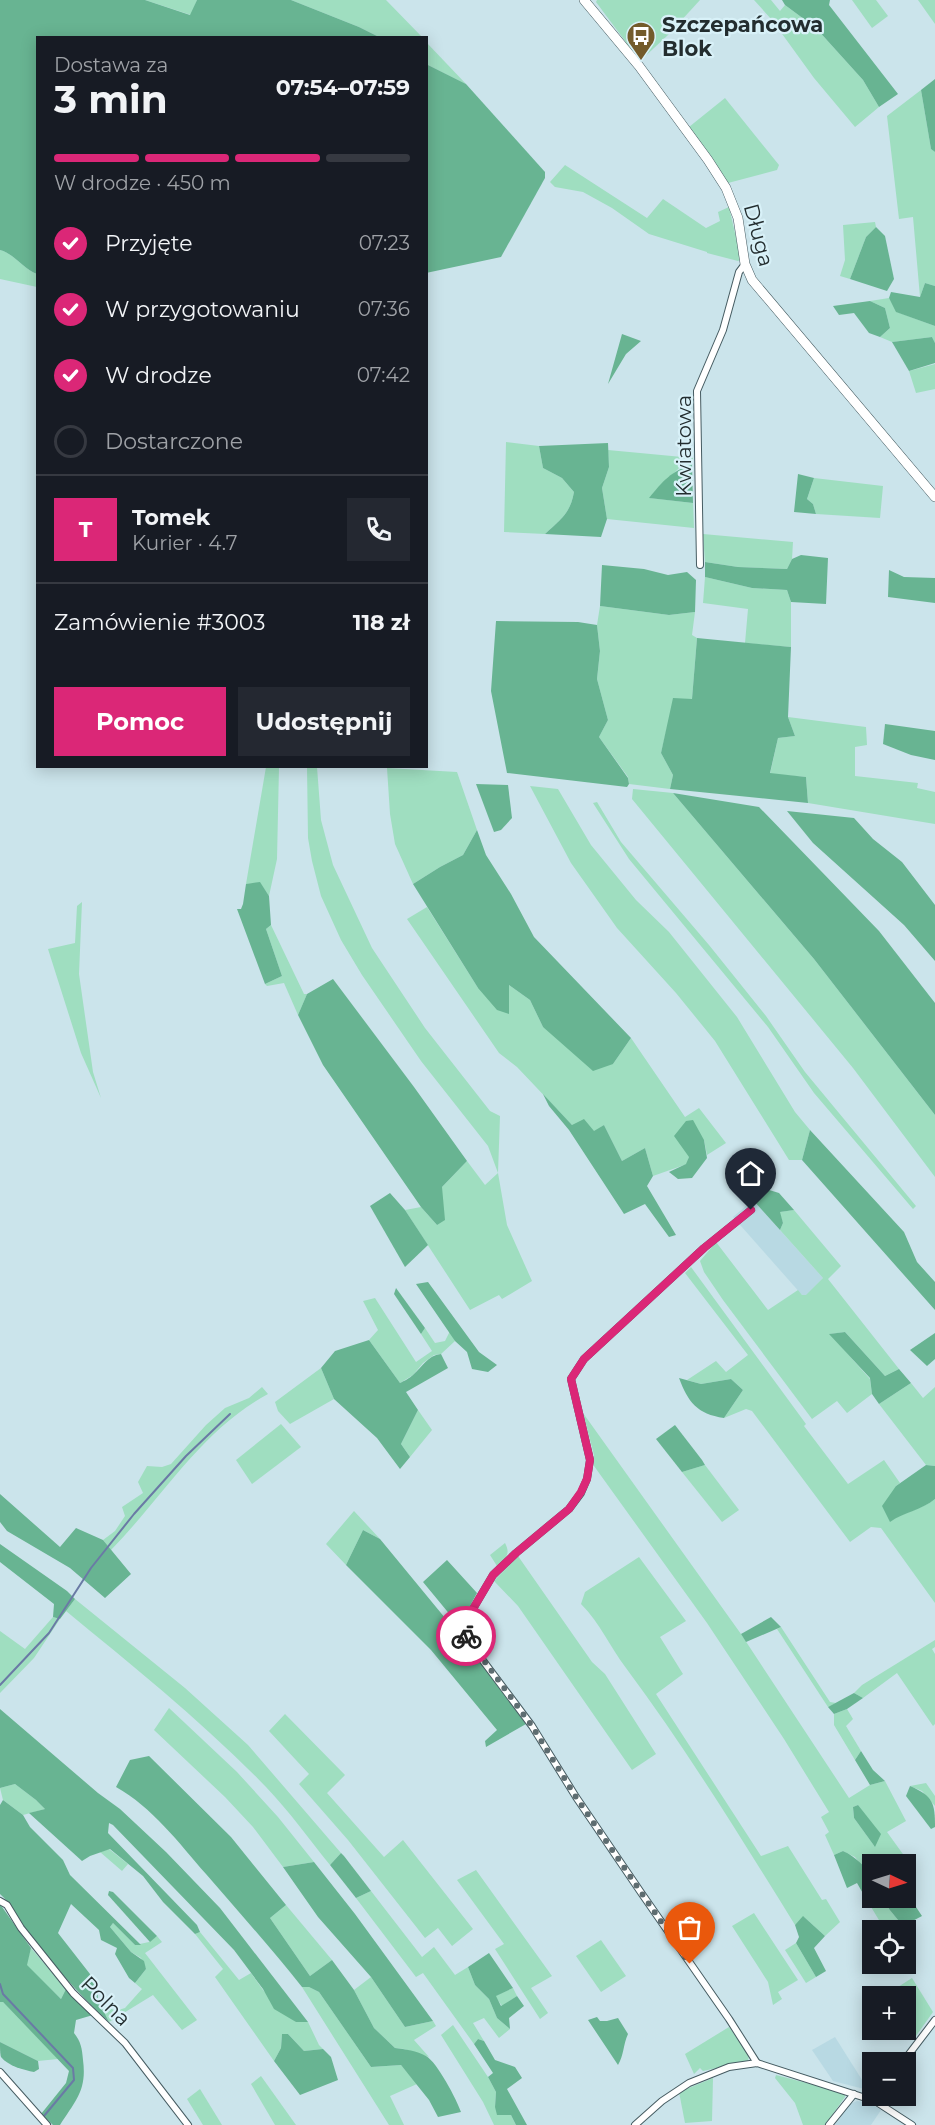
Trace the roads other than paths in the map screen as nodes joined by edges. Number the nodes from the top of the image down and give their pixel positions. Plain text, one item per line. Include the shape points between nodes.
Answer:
1 (584, 0) edge
2 (745, 264) junction
3 (935, 497) edge
4 (700, 565) dead end
5 (751, 1210) dead end
6 (0, 1901) edge
7 (935, 2020) edge
8 (911, 2052) edge
9 (757, 2063) junction
10 (0, 2072) edge
11 (854, 2094) junction
12 (862, 2095) edge
13 (887, 2106) edge
14 (47, 2125) edge
15 (188, 2125) edge
16 (635, 2125) edge
17 (830, 2125) edge
18 (912, 2125) edge

1 - 2 street, Długa via 639,66 726,188 738,218
2 - 3 street, Długa via 752,280 777,312
2 - 4 street, Kwiatowa via 697,391
5 - 9 street via 584,1359 571,1379 590,1460 587,1479 569,1509 493,1575 467,1619 466,1638 532,1726
6 - 15 street, Polna via 73,1993 124,2043
7 - 8 street
9 - 11 street
9 - 16 street via 729,2067 689,2083
10 - 14 street
11 - 12 street
11 - 17 street
13 - 18 street

